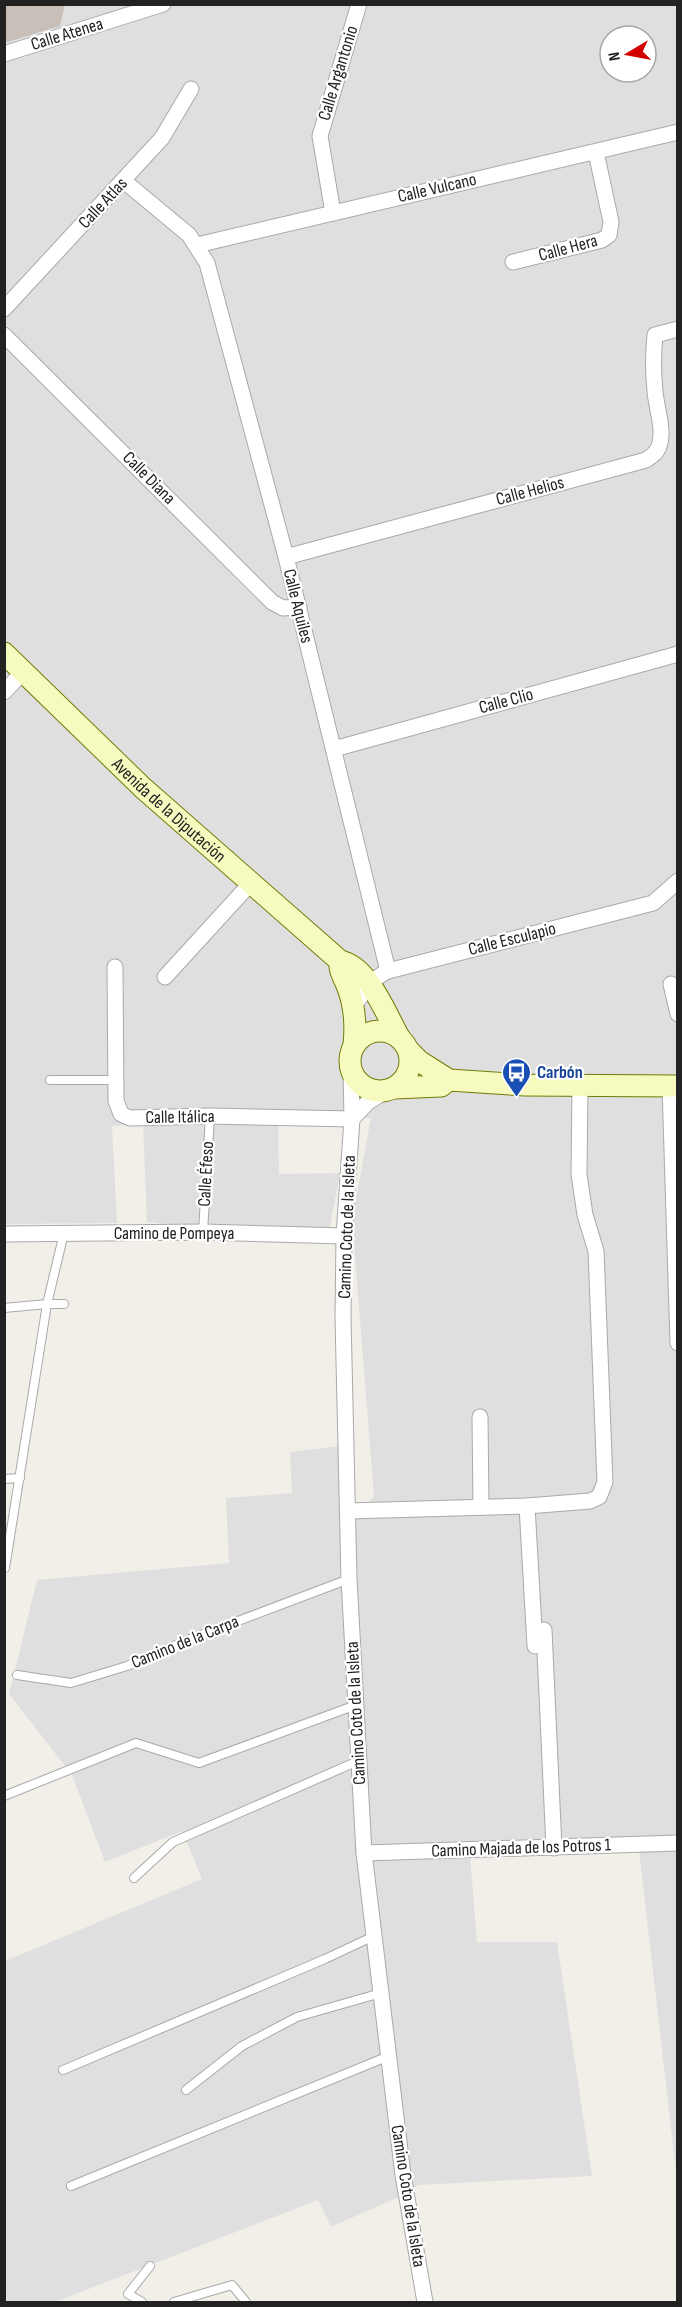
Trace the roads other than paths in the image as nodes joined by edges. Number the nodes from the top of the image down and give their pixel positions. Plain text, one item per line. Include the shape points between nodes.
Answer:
1 (163, 4) edge
2 (359, 4) edge
3 (4, 54) edge
4 (191, 89) dead end
5 (678, 132) edge
6 (596, 152) junction
7 (124, 181) junction
8 (333, 213) junction
9 (197, 245) junction
10 (513, 262) dead end
11 (4, 309) edge
12 (678, 329) edge
13 (4, 335) edge
14 (286, 557) junction
15 (298, 608) junction
16 (4, 653) edge
17 (678, 654) edge
18 (22, 672) junction
19 (4, 692) edge
20 (334, 749) junction
21 (678, 881) edge
22 (250, 884) junction
23 (340, 961) junction
24 (115, 967) dead end
25 (388, 971) junction
26 (165, 977) dead end
27 (671, 984) dead end
28 (370, 985) junction
29 (353, 1007) junction
30 (678, 1014) edge
31 (404, 1044) junction
32 (354, 1046) junction
33 (351, 1071) junction
34 (50, 1080) dead end
35 (116, 1080) junction
36 (449, 1080) junction
37 (580, 1086) junction
38 (674, 1086) edge
39 (390, 1090) junction
40 (210, 1116) junction
41 (352, 1119) junction
42 (203, 1232) junction
43 (64, 1233) junction
44 (4, 1234) edge
45 (344, 1236) junction
46 (47, 1304) junction
47 (64, 1304) dead end
48 (4, 1308) edge
49 (678, 1342) edge
50 (480, 1417) dead end
51 (20, 1478) junction
52 (4, 1479) edge
53 (527, 1506) junction
54 (481, 1507) junction
55 (348, 1512) junction
56 (5, 1568) edge
57 (349, 1579) junction
58 (544, 1630) dead end
59 (17, 1676) dead end
60 (356, 1705) junction
61 (538, 1717) dead end
62 (358, 1761) junction
63 (4, 1796) edge
64 (678, 1843) edge
65 (554, 1848) junction
66 (364, 1853) junction
67 (134, 1878) dead end
68 (374, 1936) junction
69 (381, 1993) junction
70 (388, 2056) junction
71 (63, 2070) dead end
72 (186, 2090) dead end
73 (71, 2186) dead end
74 (150, 2266) dead end
75 (142, 2302) edge
76 (174, 2302) edge
77 (246, 2302) edge
78 (425, 2302) edge

1 - 3 street, Calle Atenea
2 - 8 street, Calle Argantonio via 320,136
4 - 7 street, Calle Atlas via 162,138
5 - 6 street, Calle Vulcano
6 - 8 street, Calle Vulcano
6 - 10 street, Calle Hera via 611,222 609,235
7 - 9 street
7 - 11 street, Calle Atlas
8 - 9 street, Calle Vulcano
9 - 14 street, Calle Aquiles via 207,262
12 - 14 street, Calle Helios via 655,335 653,367 661,438 654,454 646,460
13 - 15 street, Calle Diana via 272,602 283,608
14 - 15 street, Calle Aquiles
15 - 20 street, Calle Aquiles
16 - 18 street, Avenida de la Diputación
17 - 20 street, Calle Clio
18 - 19 street
18 - 22 street, Avenida de la Diputación
20 - 25 street, Calle Aquiles
21 - 25 street, Calle Esculapio via 653,903
22 - 23 street, Avenida de la Diputación
22 - 26 street
23 - 28 street, Avenida de la Diputación via 348,962
23 - 29 street via 339,969
24 - 35 street, Calle Itálica
25 - 28 street, Calle Esculapio
27 - 30 street
28 - 29 street, Calle Esculapio
28 - 31 street, Avenida de la Diputación
29 - 32 street
31 - 32 street via 383,1030 359,1038
31 - 36 street, Avenida de la Diputación via 419,1061
31 - 39 street via 410,1068 407,1076
32 - 33 street
33 - 39 street via 369,1089
33 - 41 street, Camino Coto de la Isleta
34 - 35 lane
35 - 40 street, Calle Itálica via 116,1106 126,1117
36 - 37 street, Avenida de la Diputación
36 - 39 street, Avenida de la Diputación via 441,1086
37 - 38 street, Avenida de la Diputación
37 - 53 street via 579,1174 596,1251 604,1487 599,1497 590,1501
38 - 49 street
39 - 41 street via 368,1102
40 - 41 street, Calle Itálica
40 - 42 lane, Calle Éfeso
41 - 45 street, Camino Coto de la Isleta
42 - 43 street, Camino de Pompeya
42 - 45 street, Camino de Pompeya
43 - 44 street, Camino de Pompeya
43 - 46 lane
45 - 55 street, Camino Coto de la Isleta
46 - 47 lane
46 - 48 lane
46 - 51 lane
50 - 54 street
51 - 52 lane
51 - 56 lane
53 - 54 street
53 - 61 street
54 - 55 street
55 - 57 street, Camino Coto de la Isleta
57 - 59 lane, Camino de la Carpa via 128,1666 71,1683
57 - 60 street, Camino Coto de la Isleta
58 - 65 street
60 - 62 street, Camino Coto de la Isleta
60 - 63 lane via 200,1763 136,1743
62 - 66 street, Camino Coto de la Isleta
62 - 67 lane via 173,1842
64 - 65 street, Camino Majada de los Potros 1
65 - 66 street, Camino Majada de los Potros 1
66 - 68 street, Camino Coto de la Isleta
68 - 69 street, Camino Coto de la Isleta
68 - 71 lane
69 - 70 street, Camino Coto de la Isleta
69 - 72 lane via 297,2017 242,2046
70 - 73 lane
70 - 78 street, Camino Coto de la Isleta
74 - 75 lane via 128,2294
76 - 77 lane via 232,2285

